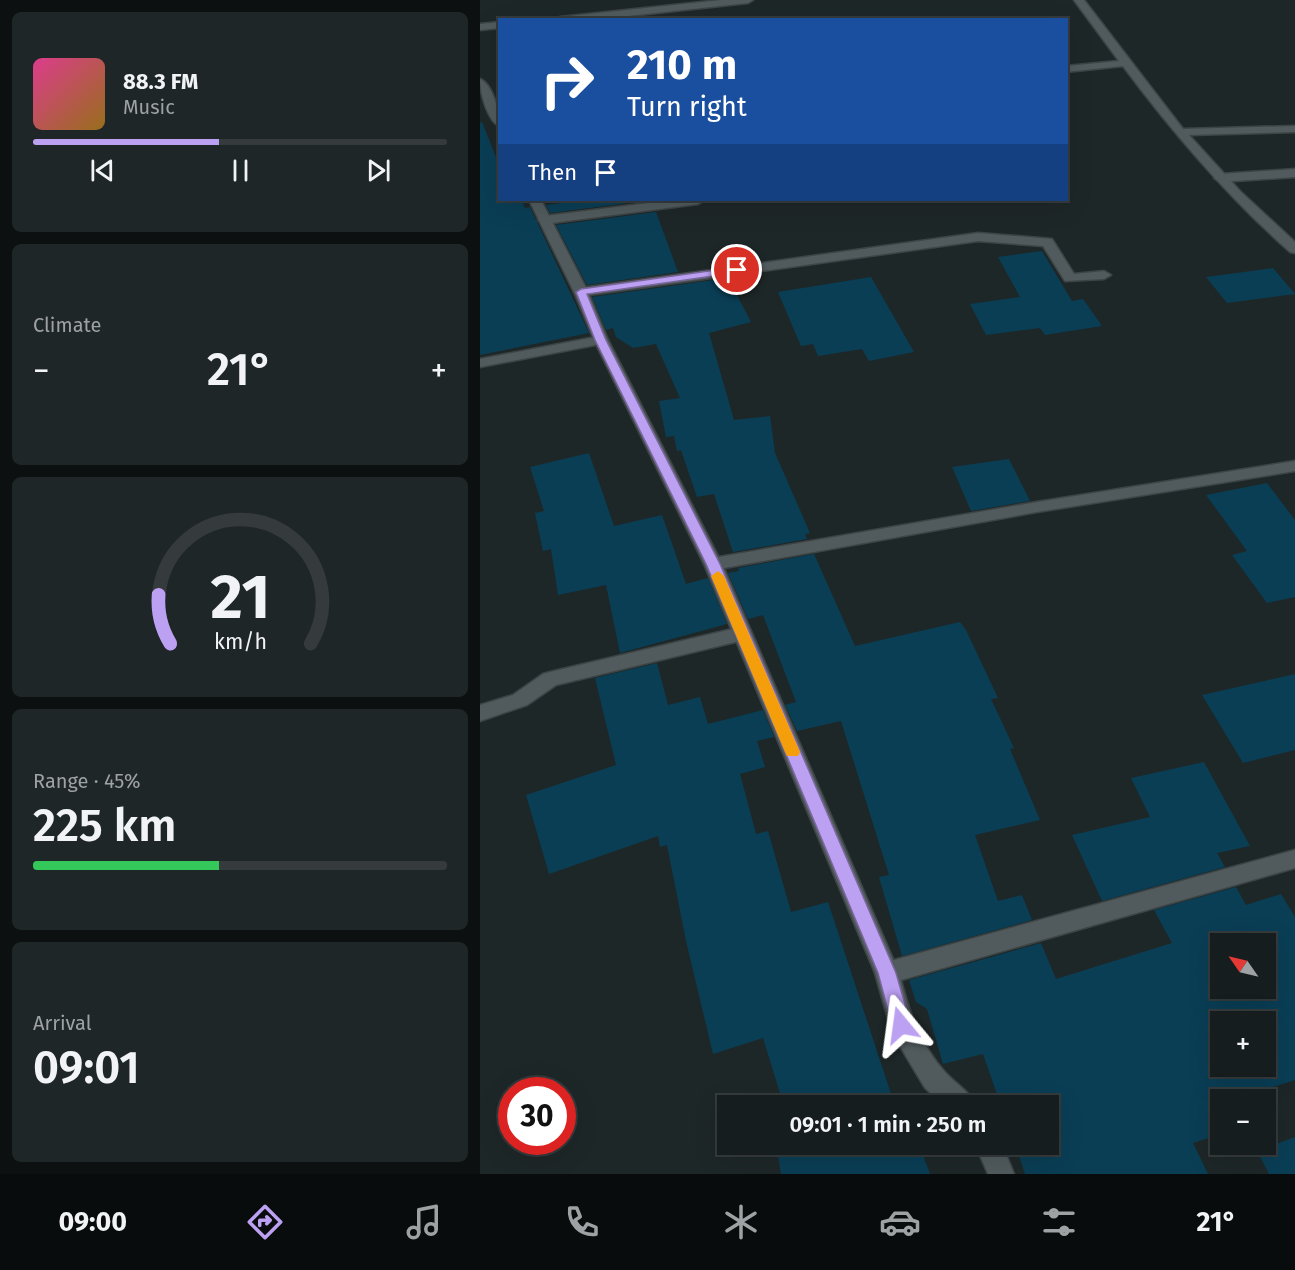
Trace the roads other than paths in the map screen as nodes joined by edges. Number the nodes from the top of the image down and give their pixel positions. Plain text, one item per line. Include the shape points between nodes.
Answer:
1 (748, 0) edge
2 (1079, 0) edge
3 (579, 18) edge
4 (498, 25) edge
5 (480, 27) edge
6 (1125, 63) junction
7 (1068, 69) edge
8 (480, 82) edge
9 (496, 113) edge
10 (1295, 129) edge
11 (1183, 132) junction
12 (1295, 173) edge
13 (1220, 178) junction
14 (535, 201) edge
15 (690, 201) edge
16 (544, 220) junction
17 (1295, 249) edge
18 (1104, 275) dead end
19 (581, 292) junction
20 (601, 340) junction
21 (480, 363) edge
22 (1295, 466) edge
23 (713, 564) junction
24 (741, 634) junction
25 (480, 713) edge
26 (1295, 859) edge
27 (887, 973) junction
28 (951, 1095) edge
29 (993, 1155) edge
30 (1001, 1174) edge

1 - 3 street
2 - 6 street
4 - 5 street
6 - 7 street
6 - 11 street
8 - 9 street
10 - 11 street
11 - 13 street
12 - 13 street
13 - 17 street via 1261,221
14 - 16 street
15 - 16 street
16 - 19 street
18 - 19 street via 1070,278 1047,243 978,237
19 - 20 street
20 - 21 street
20 - 23 street
22 - 23 street
23 - 24 street
24 - 25 street via 550,679 520,700
24 - 27 street
26 - 27 street
27 - 28 street via 901,1025 934,1080
29 - 30 street

